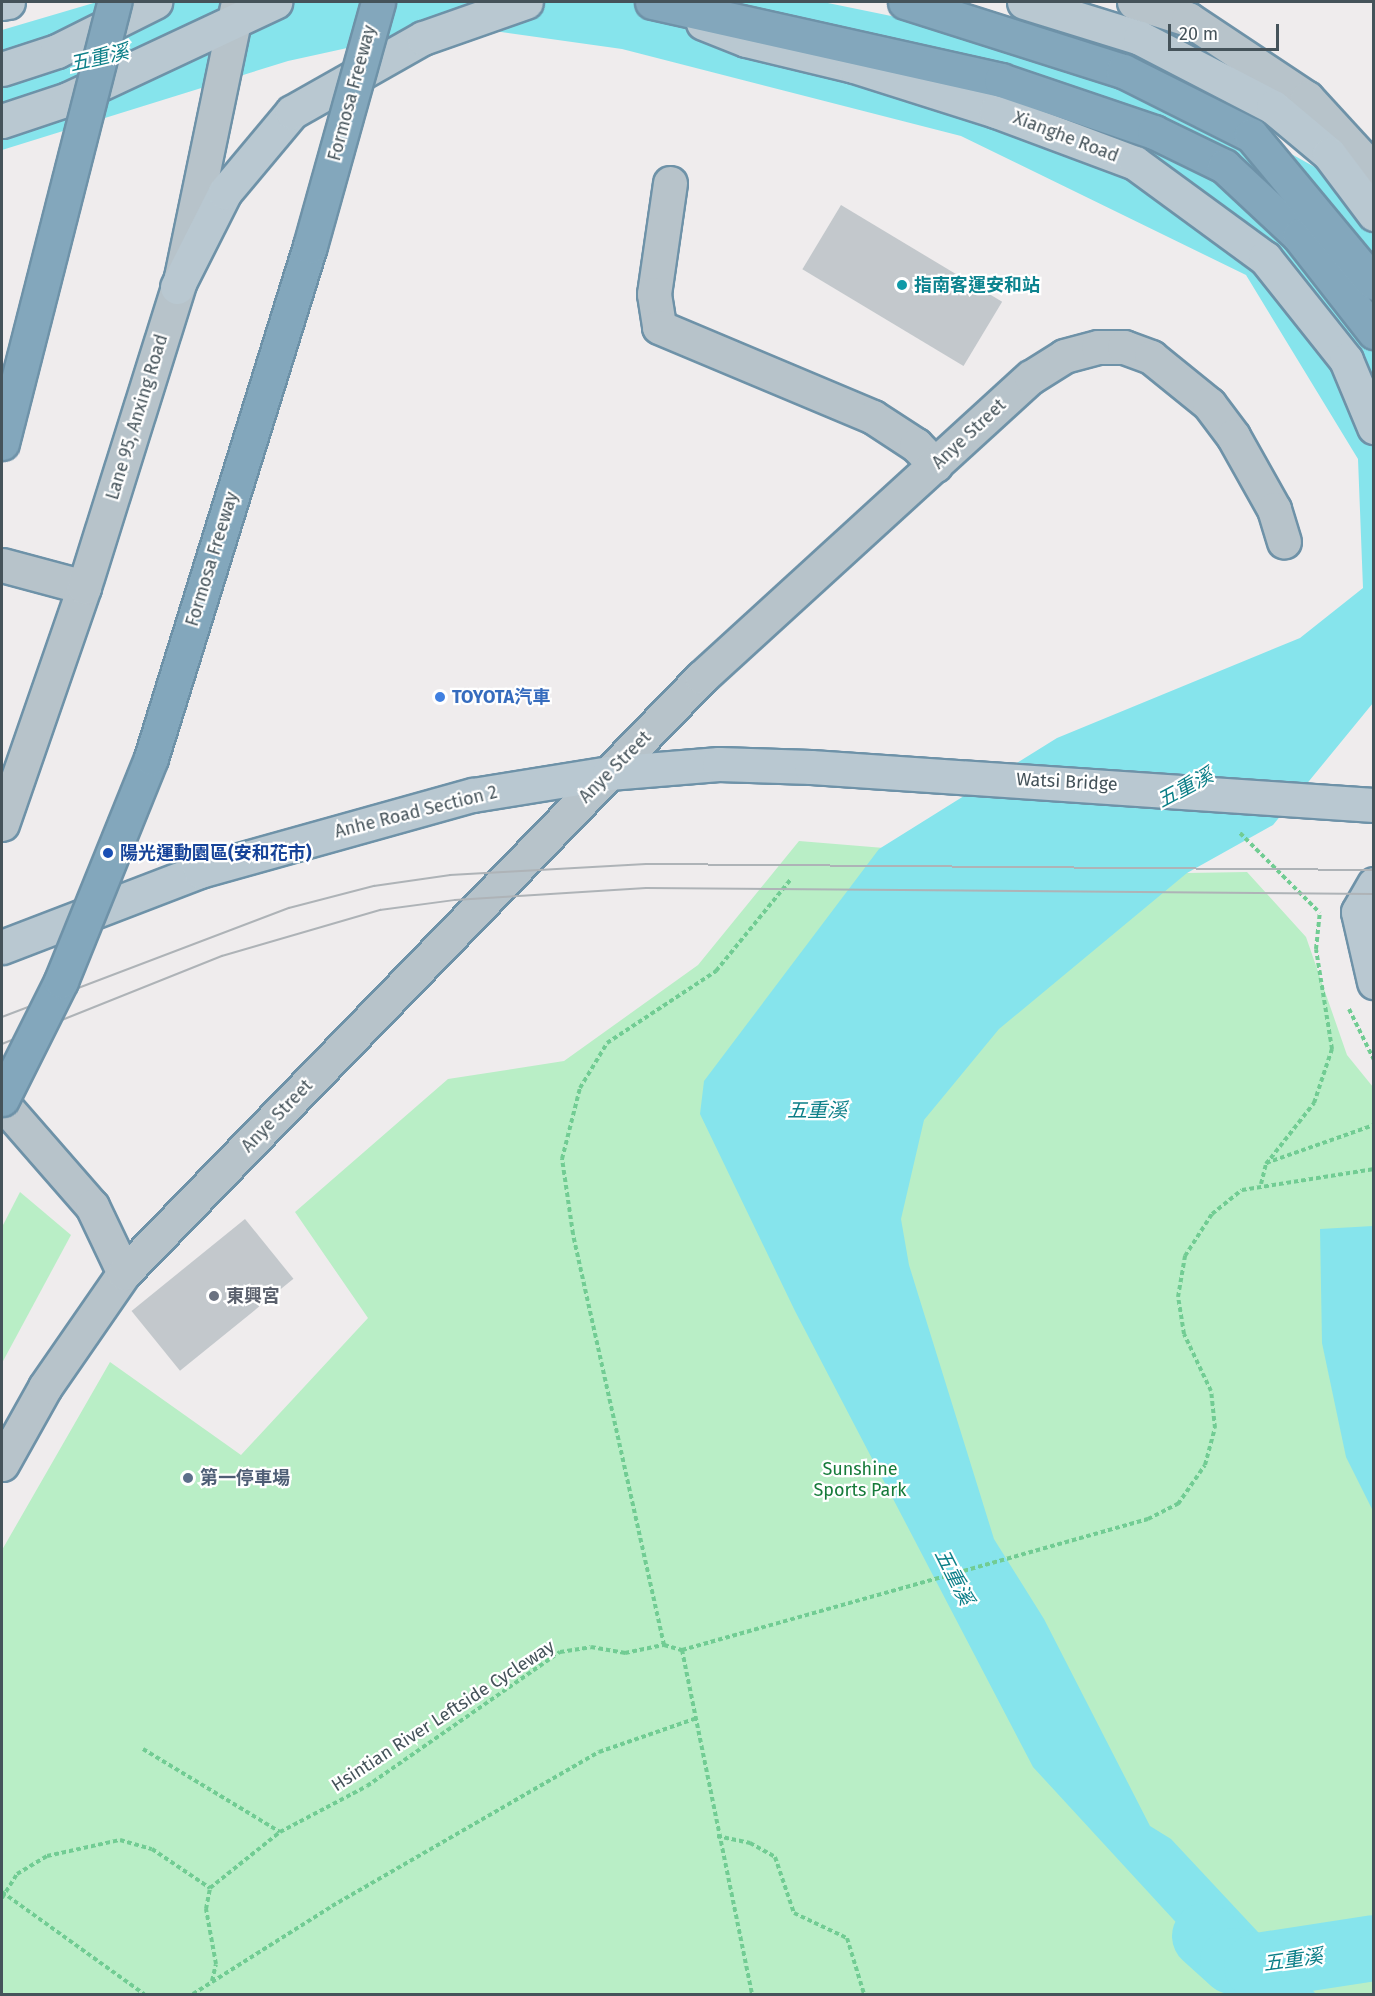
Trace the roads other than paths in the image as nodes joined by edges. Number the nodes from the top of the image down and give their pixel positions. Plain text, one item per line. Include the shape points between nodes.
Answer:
1 (8, 2) edge
2 (114, 2) edge
3 (155, 2) edge
4 (275, 2) edge
5 (378, 2) edge
6 (526, 2) edge
7 (651, 2) edge
8 (905, 2) edge
9 (1024, 2) edge
10 (1134, 2) edge
11 (2, 3) edge
12 (236, 10) edge
13 (2, 69) edge
14 (2, 121) edge
15 (1374, 171) edge
16 (670, 183) dead end
17 (1374, 214) edge
18 (1313, 230) junction
19 (1374, 283) edge
20 (177, 287) junction
21 (1374, 332) edge
22 (1374, 427) edge
23 (2, 443) edge
24 (935, 465) junction
25 (1284, 542) dead end
26 (2, 565) edge
27 (84, 587) junction
28 (811, 767) joint
29 (609, 772) junction
30 (1366, 804) edge
31 (2, 824) edge
32 (1374, 884) edge
33 (2, 947) edge
34 (1374, 982) edge
35 (2, 1101) edge
36 (124, 1273) junction
37 (2, 1464) edge

1 - 11 main road
2 - 23 highway, bridge
3 - 13 main road via 57,51
4 - 12 main road
5 - 35 highway, Formosa Freeway, bridge via 310,246 151,758 61,981
6 - 20 main road via 423,38 292,112 225,192
7 - 18 highway via 1001,80 1110,114 1224,166
7 - 22 main road, Xianghe Road via 746,40 854,66 985,107 1135,164 1265,258 1346,360
8 - 18 highway via 1175,93 1251,135
9 - 17 main road via 1140,38 1273,107 1329,154
10 - 15 street via 1188,19 1307,98
12 - 14 main road via 175,46 68,99
12 - 20 street, Lane 95, Anxing Road
16 - 24 street via 654,294 659,327 873,417 916,445
18 - 19 highway
18 - 21 highway
20 - 27 street, Lane 95, Anxing Road
24 - 25 street, Anye Street via 1031,377 1064,356 1124,347 1178,374 1209,404 1256,474
24 - 29 street, Anye Street via 702,677
26 - 27 street
27 - 31 street, Lane 95, Anxing Road
28 - 29 main road, Anhe Road Section 2 via 719,764
28 - 30 main road, Watsi Bridge
29 - 33 main road, Anhe Road Section 2 via 473,795 200,871
29 - 36 street, Anye Street
32 - 34 main road via 1358,912
35 - 36 street via 92,1206
36 - 37 street, Anye Street via 45,1386

